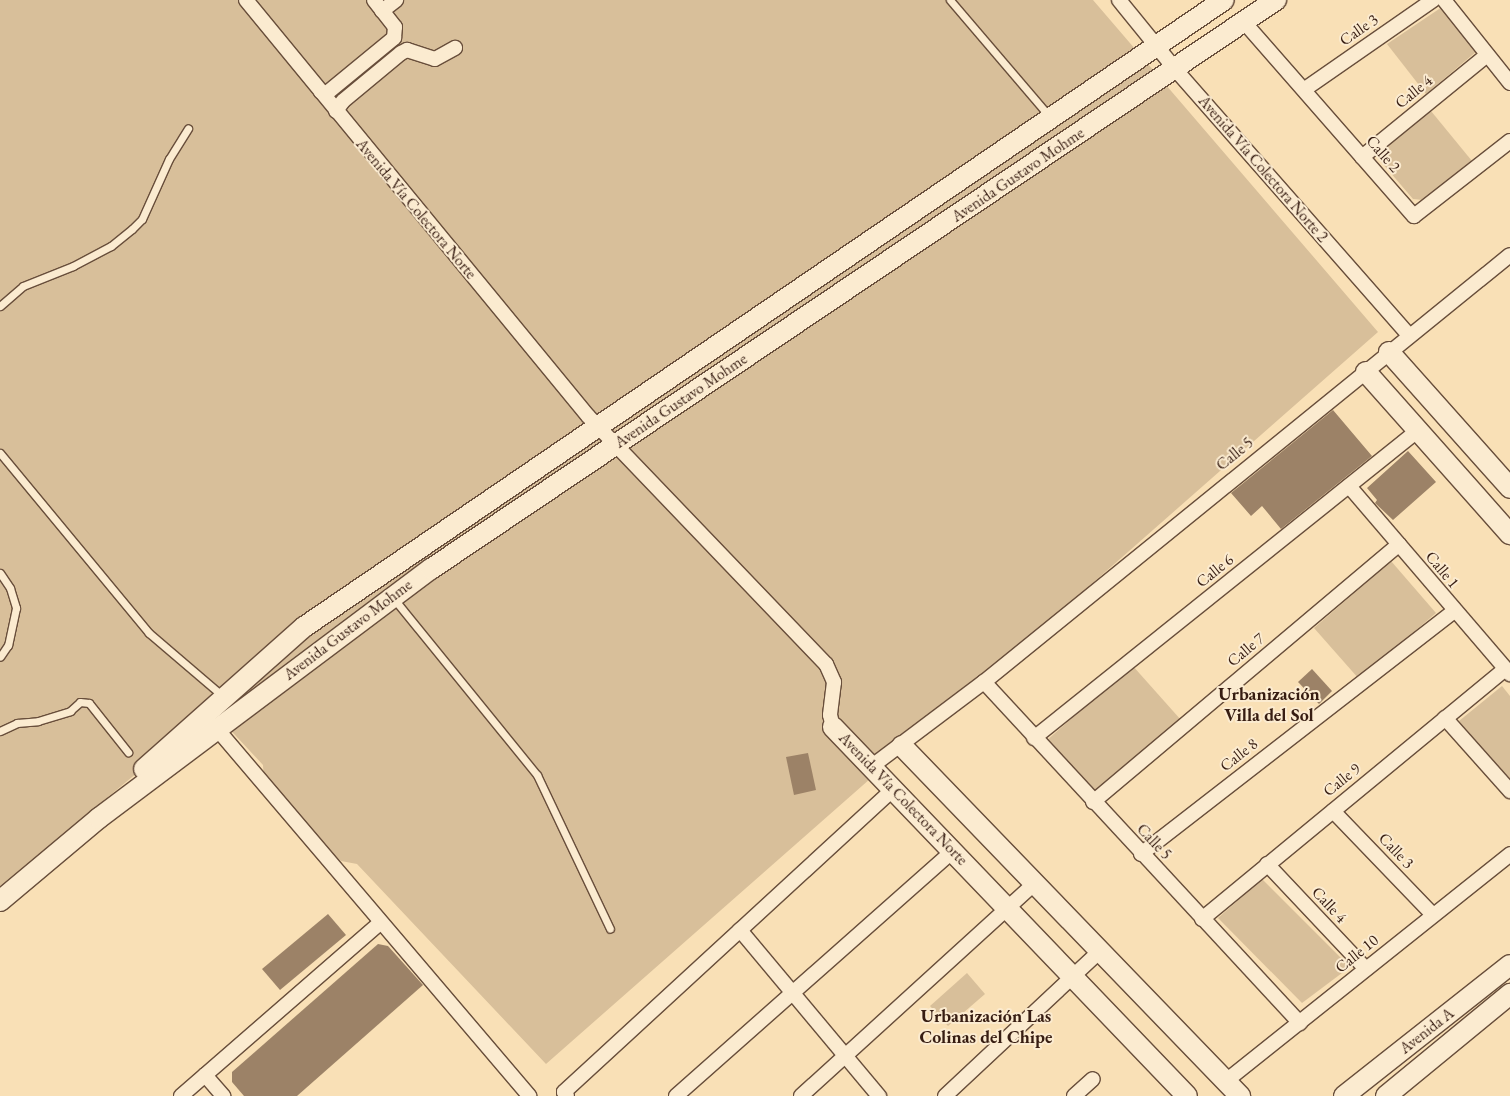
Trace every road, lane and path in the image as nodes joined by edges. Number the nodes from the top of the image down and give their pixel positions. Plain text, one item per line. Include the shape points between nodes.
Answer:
1 (246, 0) edge
2 (396, 0) edge
3 (950, 0) edge
4 (1119, 0) edge
5 (1224, 0) edge
6 (1276, 0) edge
7 (1433, 0) edge
8 (1444, 0) edge
9 (378, 5) edge
10 (1244, 22) junction
11 (1155, 45) junction
12 (455, 48) dead end
13 (1487, 55) junction
14 (1175, 69) junction
15 (1510, 84) edge
16 (1305, 89) junction
17 (321, 92) junction
18 (336, 111) junction
19 (1051, 117) junction
20 (188, 129) dead end
21 (1510, 140) edge
22 (1362, 157) junction
23 (1510, 254) edge
24 (0, 306) edge
25 (1409, 335) junction
26 (1389, 352) junction
27 (1366, 372) junction
28 (593, 422) junction
29 (1418, 430) junction
30 (615, 445) junction
31 (0, 453) edge
32 (1349, 486) junction
33 (1510, 488) edge
34 (1510, 534) edge
35 (1399, 544) junction
36 (0, 573) edge
37 (393, 597) junction
38 (1454, 611) junction
39 (0, 657) edge
40 (1508, 672) edge
41 (984, 682) junction
42 (224, 697) junction
43 (1445, 718) junction
44 (833, 727) joint
45 (216, 729) junction
46 (0, 731) edge
47 (1034, 738) junction
48 (902, 746) junction
49 (128, 752) dead end
50 (871, 766) junction
51 (893, 789) junction
52 (1510, 791) edge
53 (1093, 802) junction
54 (1333, 811) junction
55 (99, 818) junction
56 (952, 851) junction
57 (1141, 854) junction
58 (1510, 854) edge
59 (1267, 864) junction
60 (1033, 885) junction
61 (0, 902) edge
62 (1008, 907) junction
63 (1433, 916) junction
64 (1202, 919) junction
65 (380, 923) junction
66 (610, 929) dead end
67 (740, 930) junction
68 (1099, 952) junction
69 (1510, 965) edge
70 (1366, 969) junction
71 (1072, 976) junction
72 (791, 991) junction
73 (1510, 994) edge
74 (1300, 1023) junction
75 (846, 1057) junction
76 (205, 1076) junction
77 (1093, 1079) dead end
78 (1226, 1081) junction
79 (181, 1096) edge
80 (223, 1096) edge
81 (529, 1096) edge
82 (567, 1096) edge
83 (676, 1096) edge
84 (801, 1096) edge
85 (879, 1096) edge
86 (945, 1096) edge
87 (1074, 1096) edge
88 (1187, 1096) edge
89 (1240, 1096) edge
90 (1344, 1096) edge
91 (1386, 1096) edge

1 - 17 street, Avenida Vía Colectora Norte
2 - 9 street
3 - 19 lane
4 - 11 street, Avenida Vía Colectora Norte 2
5 - 11 street, Avenida Gustavo Mohme
6 - 10 street, Avenida Gustavo Mohme
7 - 16 street, Calle 3
8 - 13 street
9 - 17 street via 395,27 394,38 327,93
10 - 14 street, Avenida Gustavo Mohme
10 - 16 street, Calle 2
11 - 14 street, Avenida Vía Colectora Norte 2
11 - 19 street, Avenida Gustavo Mohme
12 - 18 street via 435,59 407,50 401,53 343,100
13 - 15 street
13 - 22 street, Calle 4
14 - 25 street, Avenida Vía Colectora Norte 2
14 - 30 street, Avenida Gustavo Mohme
16 - 22 street, Calle 2
17 - 18 street, Avenida Vía Colectora Norte
18 - 28 street, Avenida Vía Colectora Norte
19 - 28 street, Avenida Gustavo Mohme
20 - 24 lane via 169,159 142,219 132,230 111,246 23,286
21 - 22 street, Calle 2 via 1414,216
23 - 25 street, Calle 5
25 - 26 street, Calle 5
26 - 27 street, Calle 5
26 - 33 street
27 - 29 street
27 - 41 street, Calle 5
28 - 30 street, Avenida Vía Colectora Norte
28 - 42 street, Avenida Gustavo Mohme via 304,627
29 - 32 street, Calle 6
29 - 34 street
30 - 37 street, Avenida Gustavo Mohme
30 - 44 street, Avenida Vía Colectora Norte via 826,664 834,682 830,714
31 - 42 lane via 149,633
32 - 35 street, Calle 1
32 - 47 street, Calle 6
35 - 38 street, Calle 1
35 - 53 street, Calle 7
36 - 39 lane via 10,588 16,608 8,645
37 - 45 street, Avenida Gustavo Mohme
37 - 66 lane via 537,775
38 - 40 street, Calle 1
38 - 57 street, Calle 8
40 - 43 street, Calle 9
41 - 47 street, Calle 5
41 - 48 street, Calle 5
42 - 55 street, Avenida Gustavo Mohme via 138,774
43 - 52 street
43 - 54 street, Calle 9
44 - 50 street, Avenida Vía Colectora Norte
45 - 55 street, Avenida Gustavo Mohme
45 - 65 street
46 - 49 lane via 17,723 38,721 70,711 80,702 88,704
47 - 53 street, Calle 5
48 - 50 street, Calle 5
48 - 60 street
50 - 51 street, Avenida Vía Colectora Norte
51 - 56 street, Avenida Vía Colectora Norte
51 - 67 street
53 - 57 street, Calle 5
54 - 59 street, Calle 9
54 - 63 street, Calle 3
55 - 61 street, Avenida Gustavo Mohme
56 - 62 street, Avenida Vía Colectora Norte
56 - 72 street
57 - 64 street, Calle 5
58 - 63 street, Calle 10
59 - 64 street, Calle 9
59 - 70 street, Calle 4
60 - 62 street
60 - 68 street
62 - 71 street, Avenida Vía Colectora Norte
62 - 75 street
63 - 70 street, Calle 10
64 - 74 street, Calle 5
65 - 76 street
65 - 81 street
67 - 72 street
67 - 82 street via 564,1092
68 - 71 street
68 - 78 street
69 - 90 street, Avenida A
70 - 74 street, Calle 10
71 - 86 street
71 - 88 street, Avenida Vía Colectora Norte
72 - 75 street
72 - 83 street
73 - 91 street, Avenida A
74 - 78 street, Calle 10
75 - 84 street
75 - 85 street
76 - 79 street
76 - 80 street
77 - 87 street
78 - 89 street

